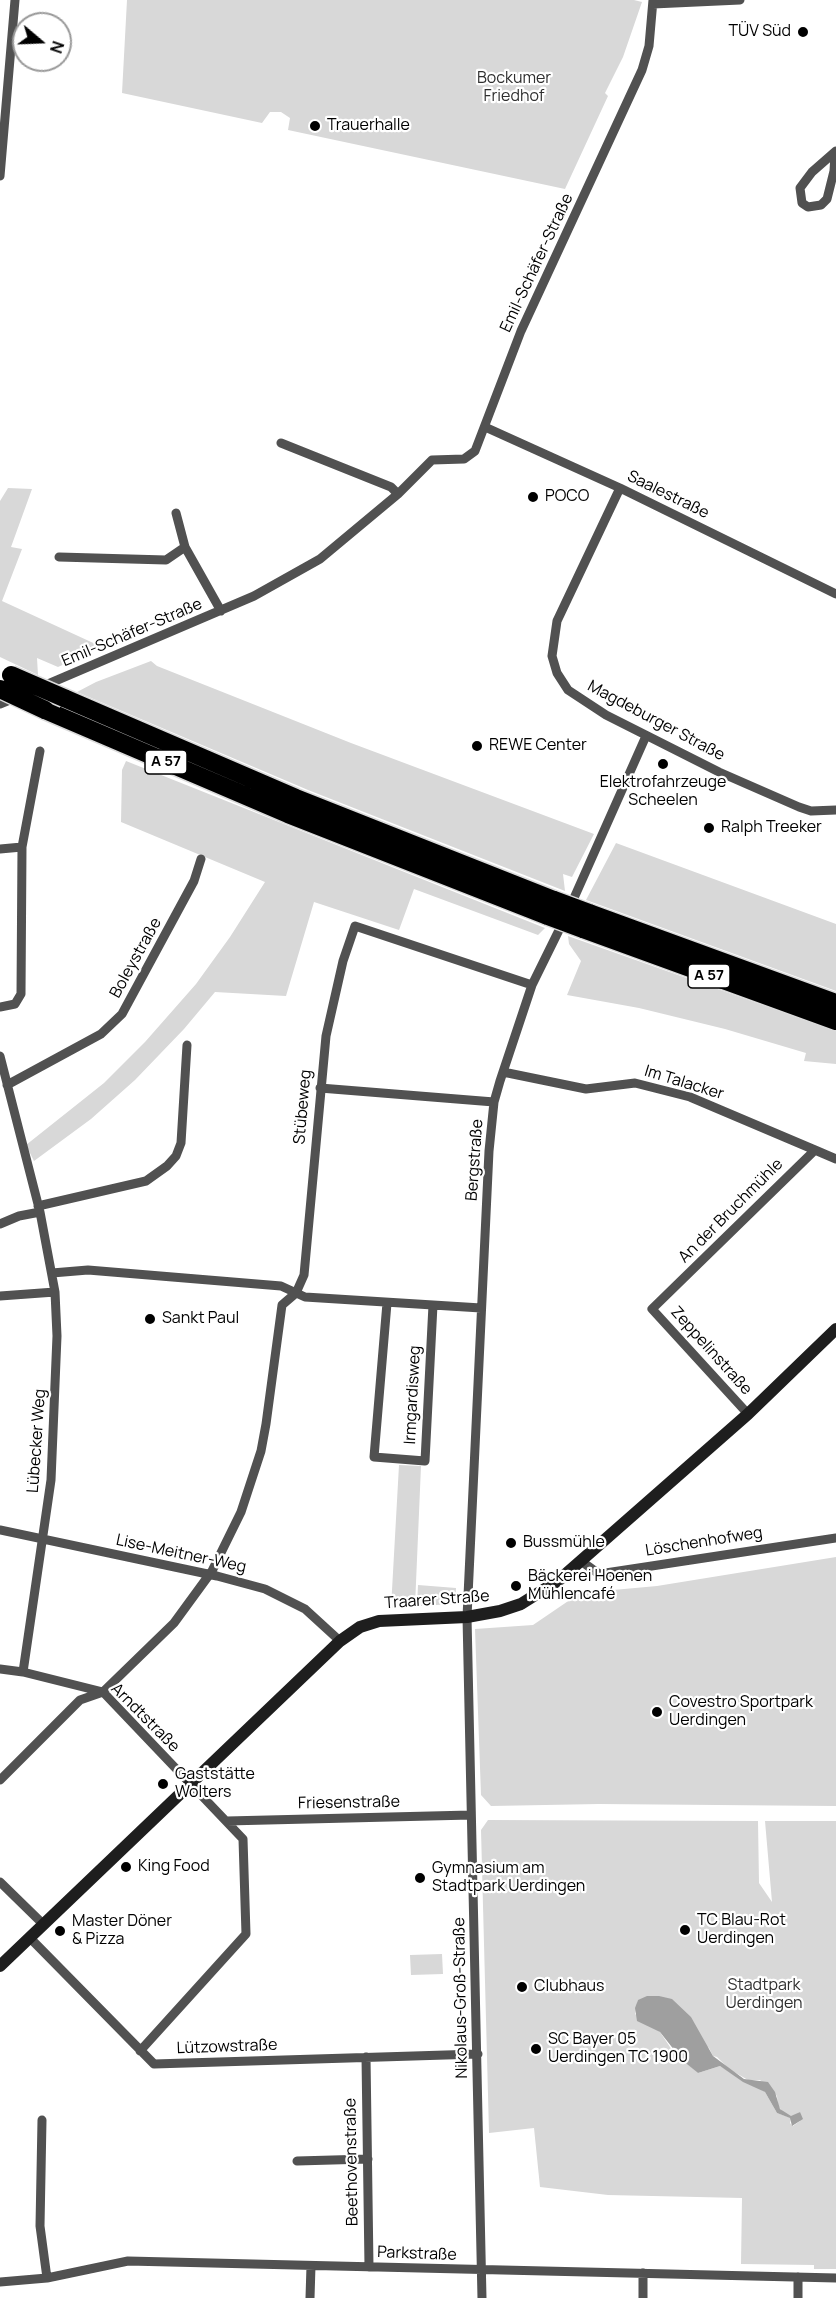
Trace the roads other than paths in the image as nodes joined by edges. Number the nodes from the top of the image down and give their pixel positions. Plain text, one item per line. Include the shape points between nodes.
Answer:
1 (15, 0) edge
2 (740, 0) edge
3 (653, 2) edge
4 (3, 99) edge
5 (835, 152) edge
6 (0, 176) edge
7 (485, 427) junction
8 (281, 443) dead end
9 (620, 488) junction
10 (398, 494) junction
11 (176, 513) dead end
12 (185, 547) junction
13 (59, 557) dead end
14 (836, 594) edge
15 (221, 611) junction
16 (4, 678) edge
17 (0, 704) edge
18 (645, 736) junction
19 (40, 751) dead end
20 (292, 806) junction
21 (836, 810) edge
22 (22, 847) junction
23 (0, 849) edge
24 (201, 859) dead end
25 (586, 921) junction
26 (531, 985) junction
27 (836, 1003) edge
28 (0, 1007) edge
29 (836, 1021) edge
30 (187, 1045) dead end
31 (0, 1056) edge
32 (503, 1072) junction
33 (7, 1085) junction
34 (320, 1088) junction
35 (494, 1102) junction
36 (815, 1150) junction
37 (836, 1159) edge
38 (39, 1209) junction
39 (0, 1224) edge
40 (52, 1273) junction
41 (55, 1292) junction
42 (296, 1293) junction
43 (0, 1296) edge
44 (387, 1303) junction
45 (433, 1305) junction
46 (481, 1308) junction
47 (652, 1309) joint
48 (836, 1329) edge
49 (748, 1414) junction
50 (0, 1530) edge
51 (836, 1538) edge
52 (44, 1539) junction
53 (581, 1561) junction
54 (209, 1575) junction
55 (467, 1617) junction
56 (340, 1641) junction
57 (0, 1669) edge
58 (23, 1672) junction
59 (103, 1692) junction
60 (0, 1780) edge
61 (190, 1786) junction
62 (471, 1815) junction
63 (227, 1821) junction
64 (0, 1882) edge
65 (44, 1925) junction
66 (30, 1938) junction
67 (0, 1966) edge
68 (140, 2051) junction
69 (478, 2054) junction
70 (366, 2057) junction
71 (42, 2120) dead end
72 (368, 2159) junction
73 (297, 2161) dead end
74 (311, 2266) junction
75 (369, 2267) junction
76 (482, 2270) junction
77 (643, 2273) junction
78 (798, 2277) junction
79 (47, 2278) junction
80 (836, 2278) edge
81 (0, 2282) edge
82 (310, 2298) edge
83 (482, 2298) edge
84 (643, 2298) edge
85 (798, 2298) edge

1 - 4 street
2 - 3 street
3 - 7 street, Emil-Schäfer-Straße via 649,46 642,70 521,331
4 - 6 street
5 - 5 street via 800,188 802,203 808,207 821,205 827,199
7 - 9 street, Saalestraße
7 - 10 street, Emil-Schäfer-Straße via 475,451 464,459 432,460
8 - 10 street via 391,487
9 - 14 street, Saalestraße
9 - 18 street, Magdeburger Straße via 557,621 552,656 568,690
10 - 15 street, Emil-Schäfer-Straße via 320,559
11 - 12 street, Emil-Schäfer-Straße
12 - 13 street via 166,560
12 - 15 street, Emil-Schäfer-Straße
15 - 17 street, Emil-Schäfer-Straße
16 - 20 highway, A 57, bridge via 64,698
16 - 20 highway, A 57, bridge via 45,710
18 - 21 street, Magdeburger Straße via 799,807 811,811
18 - 26 street, Bergstraße via 600,843
19 - 22 street
20 - 25 highway, A 57, bridge
22 - 23 street
22 - 28 street via 21,994 15,1004
24 - 33 street, Boleystraße via 194,881 122,1014 100,1034
25 - 27 highway, A 57
25 - 29 highway, A 57
26 - 32 street, Bergstraße
26 - 34 street, Stübeweg via 355,926 335,991
30 - 38 street via 181,1143 167,1166 146,1181
31 - 33 street, Lübecker Weg
32 - 35 street, Bergstraße
32 - 36 street, Im Talacker via 586,1089 635,1083 690,1097
33 - 38 street, Lübecker Weg
34 - 35 street
34 - 42 street, Stübeweg via 304,1275
35 - 46 street, Bergstraße
36 - 37 street
36 - 47 street, An der Bruchmühle
38 - 39 street
38 - 40 street, Lübecker Weg
40 - 41 street, Lübecker Weg
40 - 42 street via 88,1270 280,1286
41 - 43 street
41 - 52 street, Lübecker Weg via 56,1400
42 - 44 street
42 - 54 street, Stübeweg via 282,1305 258,1460 241,1512
44 - 45 street
44 - 45 street, Irmgardisweg via 374,1457 425,1461
45 - 46 street
46 - 55 street, Bergstraße
47 - 49 street, Zeppelinstraße
48 - 49 street, Traarer Straße
49 - 53 street, Traarer Straße
50 - 52 street, Lise-Meitner-Weg
51 - 53 street, Löschenhofweg via 599,1574
52 - 54 street, Lise-Meitner-Weg
52 - 58 street, Lübecker Weg
53 - 55 street, Traarer Straße via 521,1604
54 - 56 street, Lise-Meitner-Weg via 278,1594 305,1609
54 - 59 street, Stübeweg via 174,1623
55 - 56 street, Traarer Straße via 379,1621 360,1627
55 - 62 street, Nikolaus-Groß-Straße
56 - 61 street, Traarer Straße
57 - 58 street, Arndtstraße
58 - 59 street, Arndtstraße
59 - 60 street via 80,1700
59 - 61 street, Arndtstraße
61 - 63 street, Arndtstraße
61 - 65 street, Traarer Straße
62 - 63 street, Friesenstraße
62 - 69 street, Nikolaus-Groß-Straße
63 - 68 street, Arndtstraße via 243,1839 246,1934
64 - 65 street
65 - 66 street, Traarer Straße
66 - 67 street, Traarer Straße
66 - 68 street, Lützowstraße
68 - 70 street, Lützowstraße via 154,2064
69 - 70 street, Lützowstraße
69 - 76 street, Nikolaus-Groß-Straße
70 - 72 street, Beethovenstraße
71 - 79 street via 40,2226
72 - 73 street
72 - 75 street, Beethovenstraße
74 - 75 street, Parkstraße
74 - 79 street, Parkstraße via 128,2261
74 - 82 street
75 - 76 street, Parkstraße
76 - 77 street, Parkstraße
76 - 83 street, Nikolaus-Groß-Straße
77 - 78 street, Parkstraße
77 - 84 street
78 - 80 street, Parkstraße
78 - 85 street
79 - 81 street, Parkstraße

